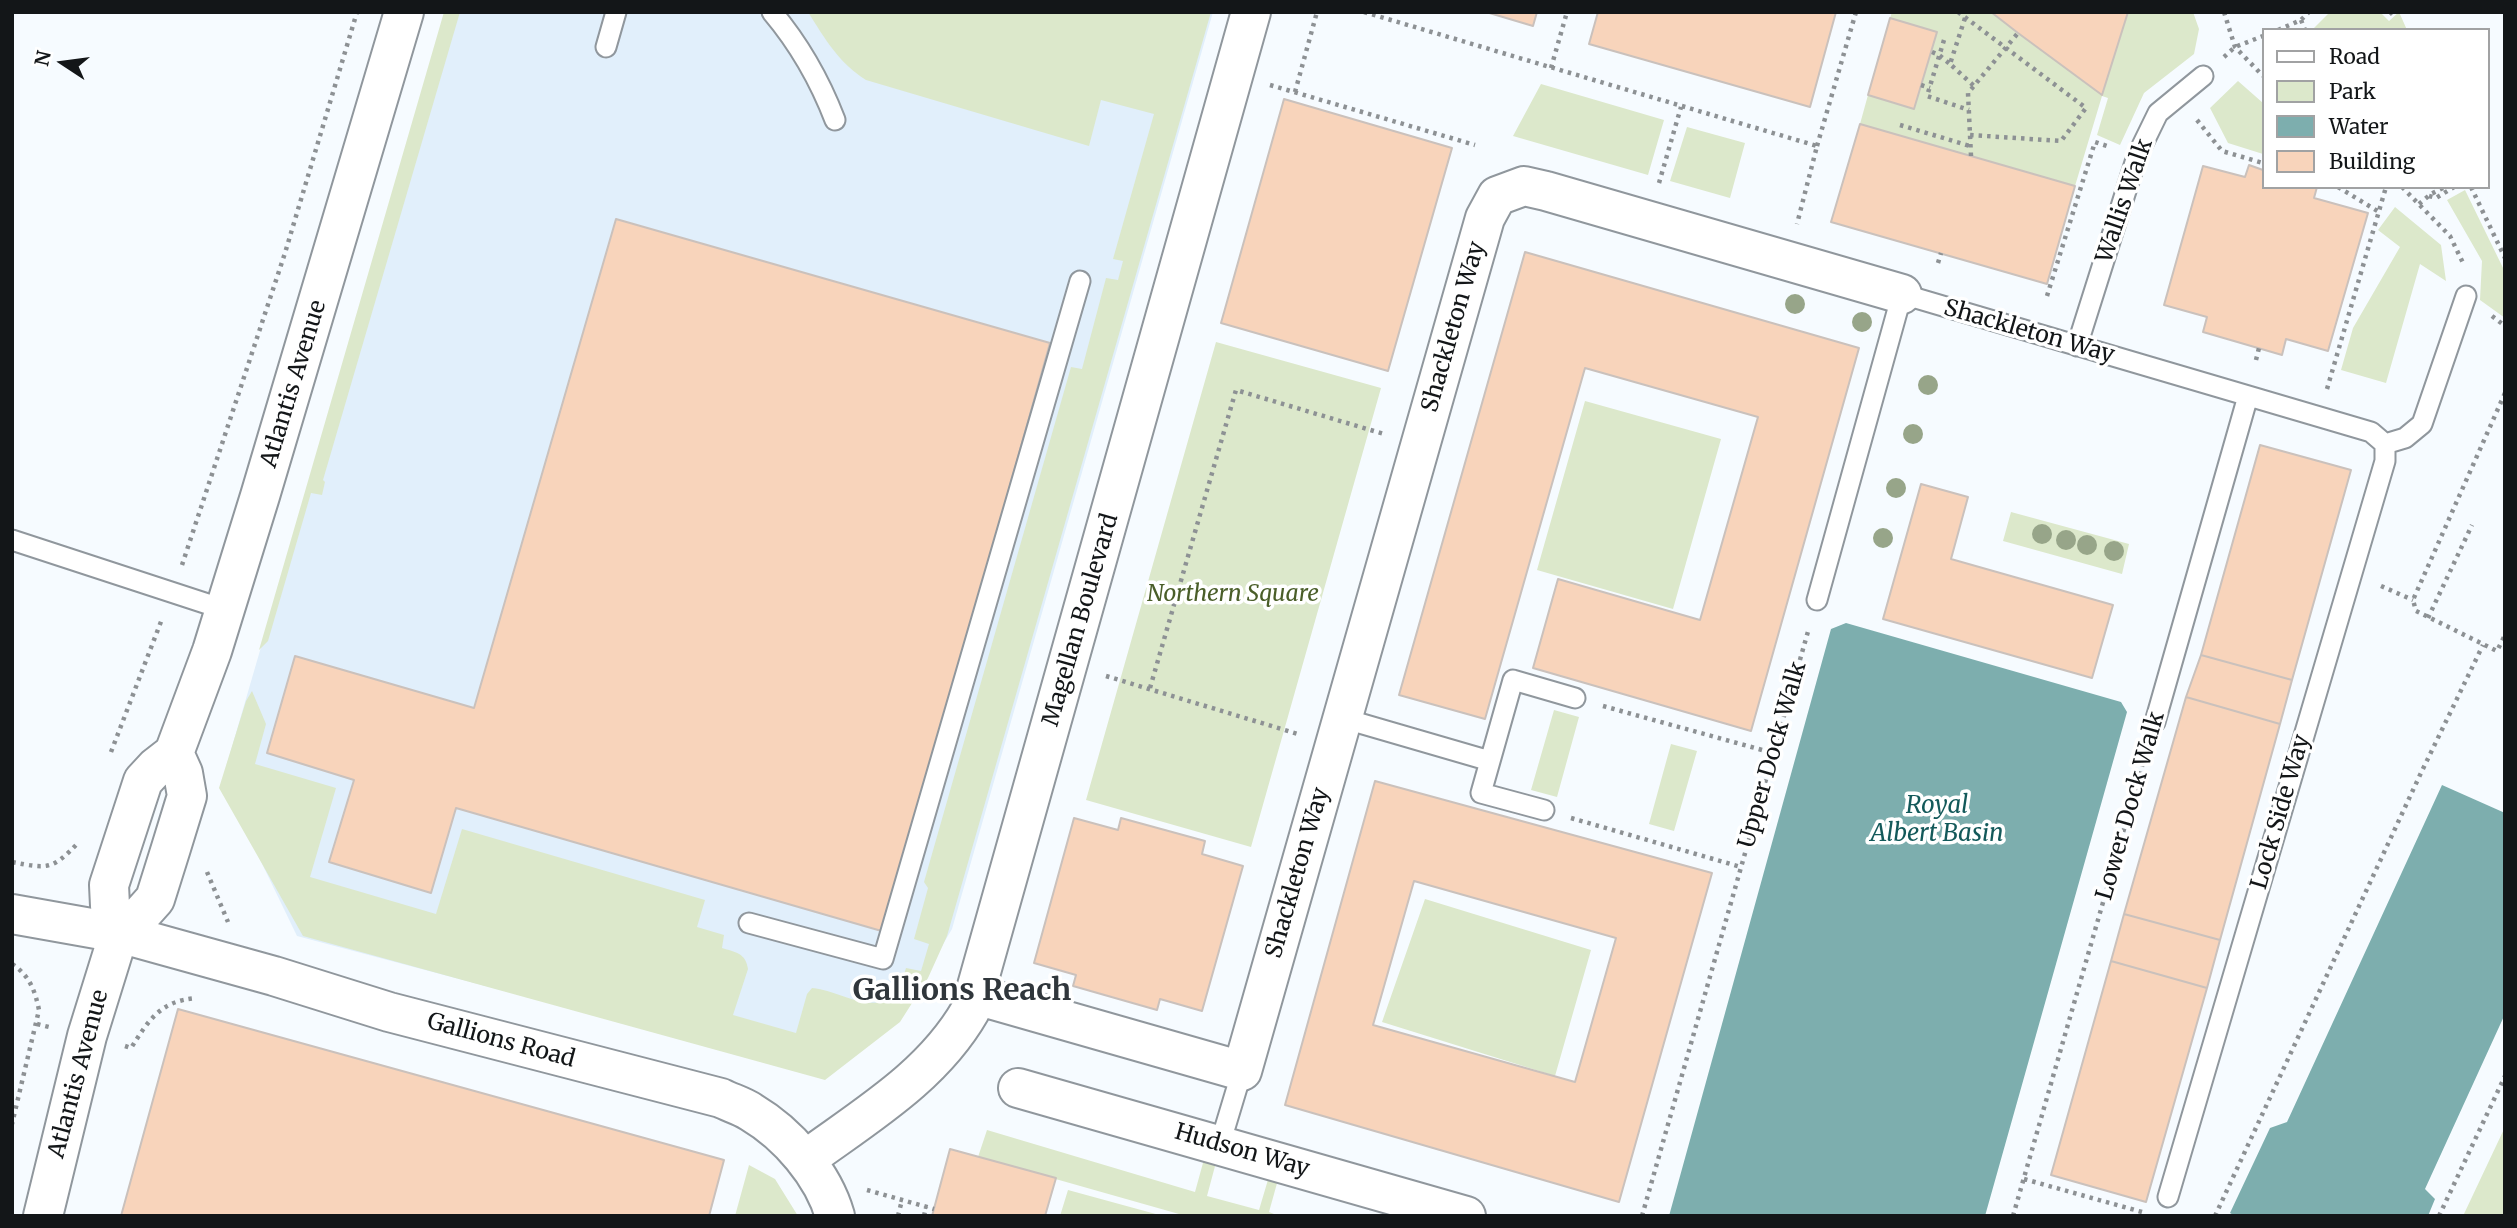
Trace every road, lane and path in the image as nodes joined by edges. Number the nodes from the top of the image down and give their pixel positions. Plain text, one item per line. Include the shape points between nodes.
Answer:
1 (357, 12) edge
2 (404, 12) edge
3 (616, 12) edge
4 (772, 12) edge
5 (1251, 12) edge
6 (1317, 12) edge
7 (1364, 12) edge
8 (1567, 12) edge
9 (1856, 12) edge
10 (1958, 12) edge
11 (2224, 12) edge
12 (2309, 12) edge
13 (1965, 18) junction
14 (2301, 20) junction
15 (2283, 28) edge
16 (2304, 28) edge
17 (2018, 33) dead end
18 (2262, 36) edge
19 (1944, 40) dead end
20 (606, 47) dead end
21 (2006, 47) junction
22 (2235, 47) junction
23 (1931, 52) dead end
24 (1939, 55) junction
25 (1950, 64) junction
26 (1551, 68) junction
27 (2262, 75) edge
28 (2203, 76) dead end
29 (1267, 84) dead end
30 (1921, 85) dead end
31 (1974, 86) junction
32 (1930, 88) junction
33 (1294, 92) junction
34 (2178, 96) junction
35 (1681, 107) junction
36 (1969, 110) junction
37 (835, 120) dead end
38 (1900, 125) dead end
39 (1970, 135) junction
40 (2100, 144) dead end
41 (1475, 145) dead end
42 (1817, 146) junction
43 (1970, 146) junction
44 (1971, 156) dead end
45 (2262, 163) edge
46 (2341, 189) edge
47 (2385, 189) edge
48 (2404, 189) edge
49 (2441, 189) edge
50 (2451, 189) edge
51 (2473, 189) edge
52 (2428, 196) junction
53 (2419, 204) junction
54 (2379, 212) junction
55 (1648, 220) junction
56 (1941, 253) dead end
57 (2505, 258) edge
58 (1786, 261) junction
59 (1938, 263) dead end
60 (1080, 281) dead end
61 (1902, 294) junction
62 (2047, 296) dead end
63 (2466, 296) joint
64 (2077, 346) junction
65 (2259, 348) dead end
66 (2256, 360) dead end
67 (2505, 393) edge
68 (2248, 396) junction
69 (2319, 417) junction
70 (2378, 438) junction
71 (1420, 445) junction
72 (2472, 525) dead end
73 (12, 540) edge
74 (172, 592) junction
75 (1817, 600) joint
76 (226, 610) junction
77 (2427, 618) junction
78 (2505, 635) edge
79 (2483, 645) junction
80 (1068, 666) junction
81 (1150, 688) junction
82 (1575, 698) joint
83 (2155, 722) joint
84 (1338, 731) junction
85 (1773, 753) junction
86 (111, 754) dead end
87 (1490, 761) junction
88 (1544, 810) joint
89 (81, 841) dead end
90 (12, 862) edge
91 (1741, 867) junction
92 (206, 868) dead end
93 (12, 915) edge
94 (228, 922) dead end
95 (749, 923) dead end
96 (119, 933) junction
97 (12, 964) edge
98 (976, 995) junction
99 (203, 998) dead end
100 (131, 1048) dead end
101 (1242, 1071) junction
102 (2505, 1076) edge
103 (1018, 1087) dead end
104 (12, 1125) edge
105 (1220, 1144) junction
106 (805, 1160) junction
107 (2024, 1179) junction
108 (863, 1188) dead end
109 (2168, 1196) dead end
110 (902, 1200) junction
111 (926, 1208) junction
112 (934, 1209) dead end
113 (2143, 1212) dead end
114 (43, 1216) edge
115 (835, 1216) edge
116 (898, 1216) edge
117 (924, 1216) edge
118 (1466, 1216) edge
119 (1642, 1216) edge
120 (2013, 1216) edge
121 (2215, 1216) edge
122 (2439, 1216) edge

1 - 74 path via 285,253
2 - 76 street, Atlantis Avenue
3 - 20 lane
4 - 37 lane via 823,89
5 - 80 street, Magellan Boulevard
6 - 33 path
7 - 26 path
8 - 26 path
9 - 42 path
10 - 13 path
11 - 22 path
12 - 14 path
13 - 21 path
13 - 25 path
14 - 15 path
14 - 16 path
17 - 21 path
18 - 22 path
19 - 24 path
21 - 31 path
21 - 39 path via 2086,108 2061,142
22 - 27 path
23 - 24 path
24 - 25 path
24 - 32 path
25 - 31 path
26 - 35 path
28 - 34 lane, Wallis Walk
29 - 33 path
30 - 32 path
31 - 36 path via 1968,93
32 - 36 path via 1927,96
33 - 41 path
34 - 45 path via 2222,151
34 - 64 lane, Wallis Walk via 2158,113 2137,156
35 - 42 path
35 - 55 path
36 - 39 path
38 - 43 path
39 - 43 path
40 - 62 path via 2095,142
42 - 58 path
43 - 44 path
46 - 54 path
47 - 54 path
48 - 53 path
49 - 52 path
50 - 52 path via 2436,198
51 - 57 path
52 - 53 path
53 - 63 path via 2450,236 2465,267
54 - 69 path
55 - 58 street, Shackleton Way
55 - 71 street, Shackleton Way via 1524,186 1497,196 1485,218
56 - 59 path
58 - 61 street, Shackleton Way
60 - 95 lane via 883,959
61 - 64 lane, Shackleton Way
61 - 75 lane
63 - 70 lane via 2422,424 2405,438
64 - 68 lane, Shackleton Way
65 - 66 path
67 - 77 path via 2413,600 2416,611
68 - 69 lane, Shackleton Way
68 - 83 lane, Lower Dock Walk
69 - 70 lane, Shackleton Way
70 - 109 lane, Lock Side Way via 2385,461
71 - 81 path via 1236,390
71 - 84 street, Shackleton Way
72 - 77 path
73 - 74 lane
74 - 76 lane
74 - 86 path
75 - 85 path, Upper Dock Walk
76 - 96 street, Atlantis Avenue via 174,753 143,781 110,885 110,906
77 - 79 path
78 - 79 path via 2497,651
79 - 121 path
80 - 81 path
80 - 98 street, Magellan Boulevard
81 - 84 path
82 - 85 path
82 - 87 lane via 1513,680
83 - 107 path, Lower Dock Walk
84 - 87 lane
84 - 101 street, Shackleton Way
85 - 91 path, Upper Dock Walk
87 - 88 lane via 1481,793
88 - 91 path
89 - 90 path via 67,856 43,868
91 - 119 path, Upper Dock Walk
92 - 94 path
93 - 96 street, Gallions Road
96 - 106 street, Gallions Road via 389,1012 721,1098 771,1126
96 - 114 street, Atlantis Avenue via 87,1036
97 - 104 path via 27,976 39,1010
98 - 101 street
98 - 106 street, Magellan Boulevard via 960,1029 932,1063
99 - 100 path via 179,999 164,1006
101 - 105 lane
102 - 122 path
103 - 105 street, Hudson Way
105 - 118 street, Hudson Way
106 - 115 street, Gallions Road
107 - 113 path
107 - 120 path, Lower Dock Walk
108 - 110 path
110 - 111 path
110 - 116 path
111 - 112 path
111 - 117 path

